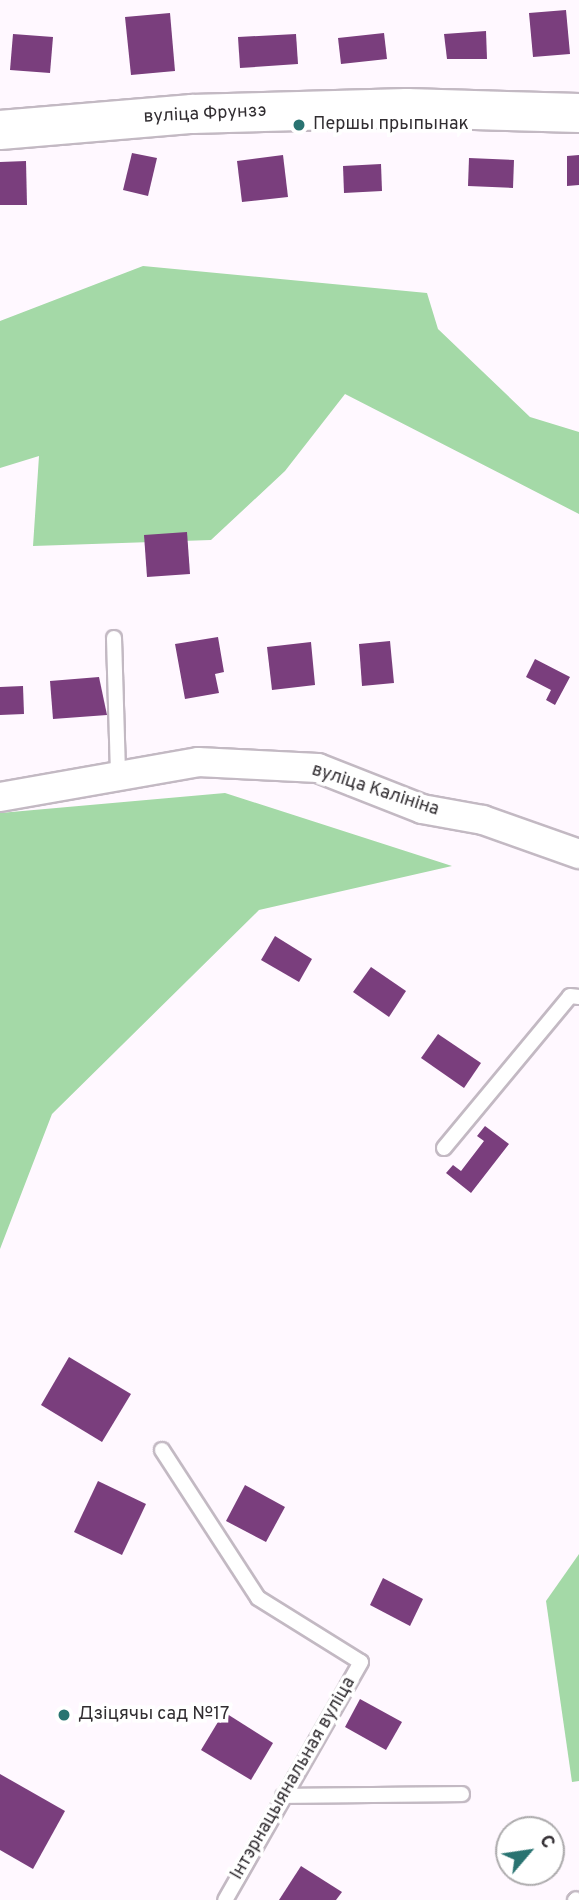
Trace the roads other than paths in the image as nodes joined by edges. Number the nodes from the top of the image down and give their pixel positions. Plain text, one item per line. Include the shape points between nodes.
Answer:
1 (579, 113) edge
2 (0, 130) edge
3 (114, 638) dead end
4 (118, 776) junction
5 (0, 797) edge
6 (579, 854) edge
7 (579, 997) edge
8 (444, 1148) dead end
9 (162, 1450) dead end
10 (462, 1794) dead end
11 (283, 1796) junction
12 (225, 1900) edge

1 - 2 street, вуліца Фрунзэ via 407,108 232,113
3 - 4 lane
4 - 5 street, вуліца Калініна
4 - 6 street, вуліца Калініна via 198,762 318,768 422,809 483,821
7 - 8 lane via 570,996
9 - 11 lane, Інтэрнацыянальная вуліца via 258,1598 362,1662
10 - 11 lane
11 - 12 lane, Інтэрнацыянальная вуліца

